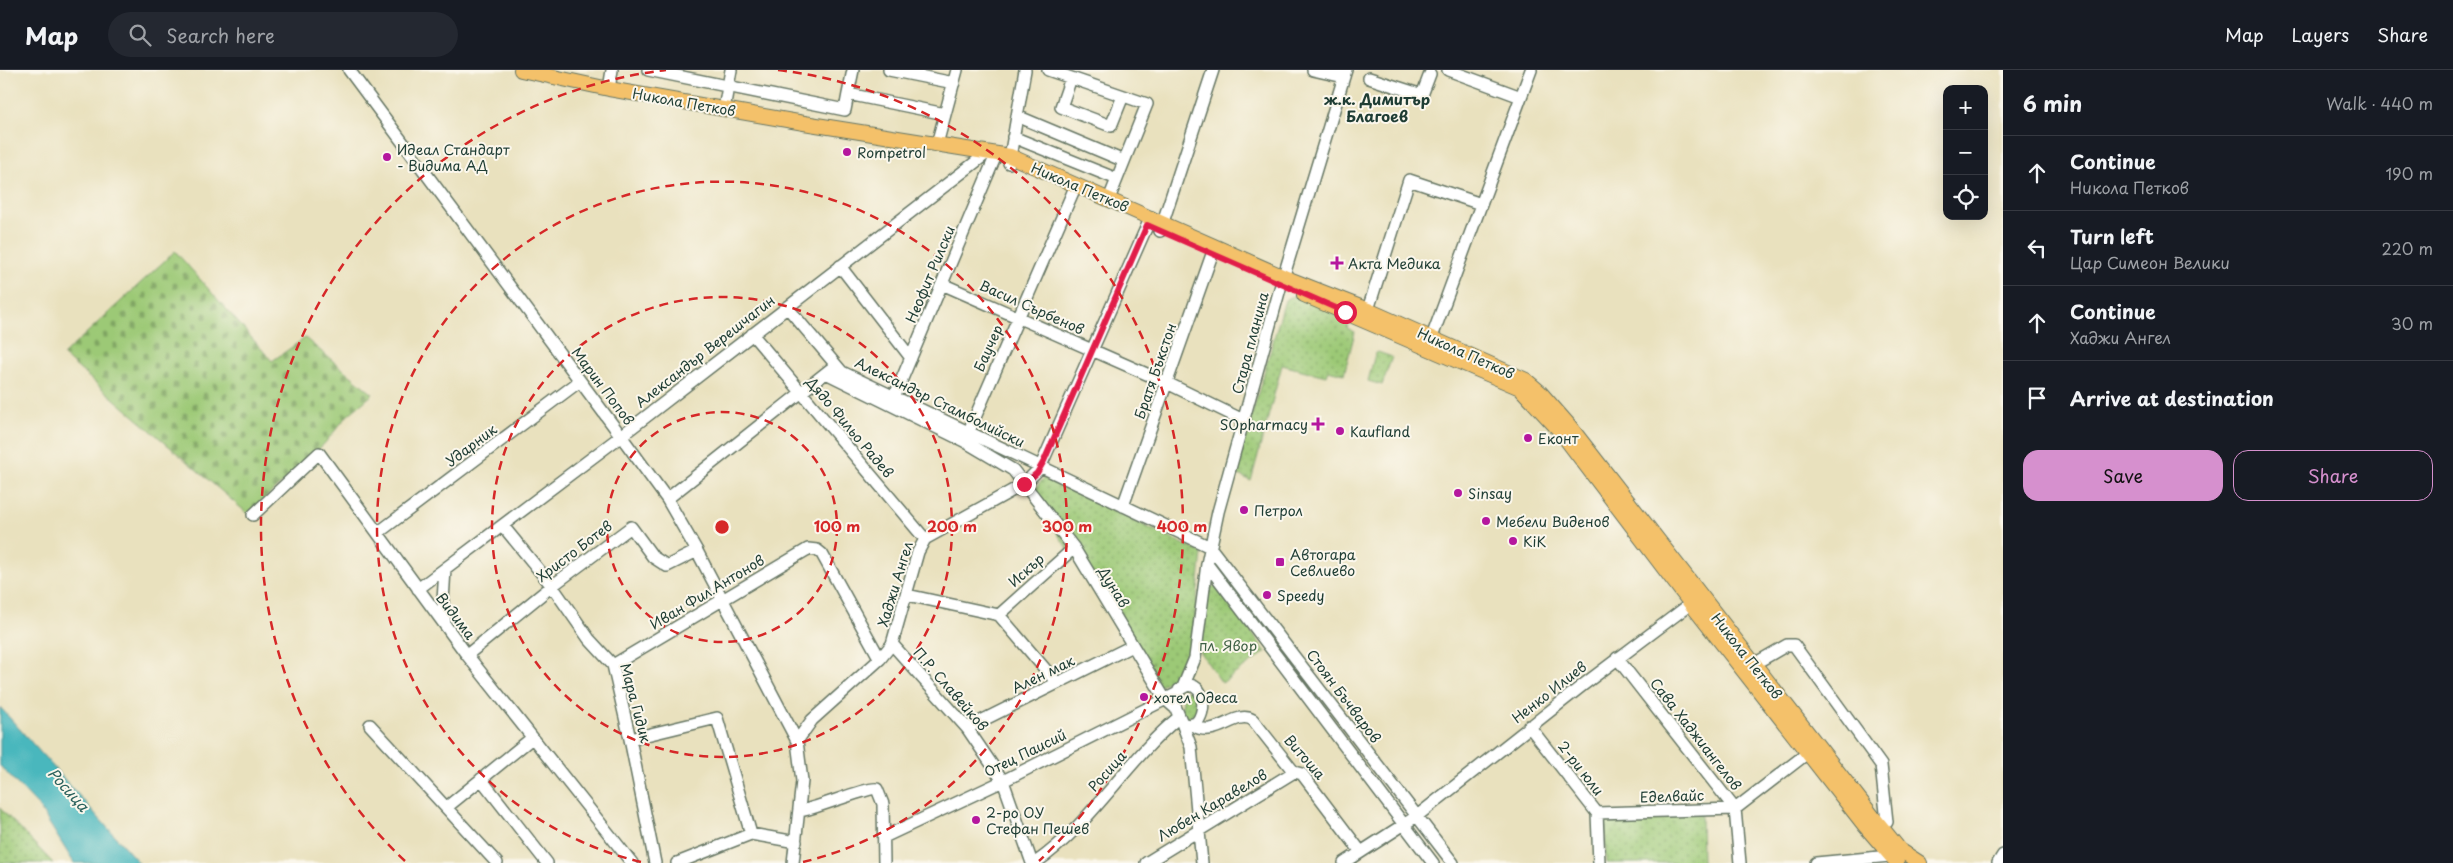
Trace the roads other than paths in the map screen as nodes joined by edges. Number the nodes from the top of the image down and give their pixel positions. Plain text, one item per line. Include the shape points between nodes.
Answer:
1 (349, 70) edge
2 (521, 70) edge
3 (612, 70) edge
4 (648, 70) edge
5 (731, 70) edge
6 (853, 70) edge
7 (889, 70) edge
8 (958, 70) edge
9 (1025, 70) edge
10 (1048, 70) edge
11 (1213, 70) edge
12 (1448, 70) edge
13 (1531, 70) edge
14 (1320, 71) edge
15 (1427, 71) edge
16 (1345, 73) edge
17 (1071, 78) junction
18 (1369, 78) dead end
19 (954, 82) junction
20 (728, 87) junction
21 (609, 89) junction
22 (848, 94) junction
23 (1124, 96) junction
24 (1521, 97) junction
25 (724, 109) junction
26 (945, 114) junction
27 (1017, 116) junction
28 (1013, 137) junction
29 (937, 144) junction
30 (1000, 157) junction
31 (1124, 161) junction
32 (967, 168) junction
33 (986, 179) junction
34 (1117, 179) junction
35 (1074, 188) junction
36 (1109, 199) junction
37 (1481, 204) junction
38 (1155, 224) junction
39 (1214, 250) junction
40 (840, 266) junction
41 (1283, 281) junction
42 (942, 284) junction
43 (787, 307) junction
44 (1366, 315) junction
45 (1018, 318) junction
46 (752, 334) junction
47 (1430, 343) junction
48 (1093, 351) junction
49 (911, 358) junction
50 (831, 370) junction
51 (580, 381) junction
52 (1167, 383) junction
53 (801, 393) junction
54 (893, 402) junction
55 (1245, 420) junction
56 (621, 436) junction
57 (966, 437) junction
58 (1042, 464) junction
59 (1024, 484) junction
60 (667, 499) junction
61 (1123, 506) junction
62 (253, 515) dead end
63 (503, 526) junction
64 (379, 532) junction
65 (925, 539) junction
66 (1210, 547) junction
67 (1074, 548) junction
68 (697, 551) junction
69 (1207, 564) junction
70 (445, 569) junction
71 (552, 586) junction
72 (418, 589) junction
73 (907, 596) junction
74 (1696, 600) junction
75 (724, 601) junction
76 (999, 614) junction
77 (445, 625) junction
78 (892, 644) junction
79 (1132, 646) junction
80 (467, 655) junction
81 (1195, 658) junction
82 (1617, 658) junction
83 (880, 659) junction
84 (1754, 664) junction
85 (613, 665) junction
86 (1057, 684) junction
87 (1198, 689) junction
88 (1180, 690) junction
89 (1202, 713) junction
90 (1183, 717) junction
91 (370, 725) dead end
92 (1529, 726) junction
93 (967, 728) junction
94 (1210, 729) junction
95 (532, 738) junction
96 (630, 739) junction
97 (797, 741) junction
98 (1813, 750) junction
99 (1294, 772) junction
100 (481, 779) junction
101 (1003, 781) junction
102 (447, 807) junction
103 (1735, 809) junction
104 (800, 811) junction
105 (1597, 813) junction
106 (1417, 816) junction
107 (1404, 824) junction
108 (1882, 828) junction
109 (1200, 830) junction
110 (751, 834) junction
111 (884, 837) junction
112 (796, 842) junction
113 (1361, 852) junction
114 (2003, 855) edge
115 (1896, 858) edge
116 (497, 863) edge
117 (547, 863) edge
118 (632, 863) edge
119 (655, 863) edge
120 (677, 863) edge
121 (794, 863) edge
122 (884, 863) edge
123 (1034, 863) edge
124 (1146, 863) edge
125 (1202, 863) edge
126 (1344, 863) edge
127 (1433, 863) edge
128 (1453, 863) edge
129 (1599, 863) edge
130 (1740, 863) edge
131 (1816, 863) edge
132 (1920, 863) edge
133 (1998, 863) edge

1 - 51 street, Марин Попов
2 - 21 main road, Никола Петков
3 - 21 street
4 - 20 street
5 - 20 street
6 - 22 street
7 - 19 street
8 - 19 street
9 - 27 street, Неофит Рилски
10 - 17 street
11 - 38 street
12 - 24 street
13 - 24 street
14 - 16 street
15 - 18 street via 1422,95
16 - 41 street, Стара планина
17 - 23 street
17 - 23 street via 1061,107 1111,126
19 - 26 street
20 - 22 street via 845,110
20 - 25 street
21 - 25 main road, Никола Петков
22 - 26 street
23 - 31 street via 1147,104
24 - 37 street
25 - 29 main road, Никола Петков
26 - 29 street
27 - 28 street, Неофит Рилски
27 - 31 street
28 - 30 street, Неофит Рилски
28 - 34 street
29 - 30 main road, Никола Петков
30 - 32 street, Александър Верешчагин
30 - 33 street, Неофит Рилски
30 - 35 main road, Никола Петков
31 - 34 street
32 - 33 street via 980,172
32 - 40 street, Александър Верешчагин
33 - 42 street, Неофит Рилски
34 - 36 street
35 - 36 main road, Никола Петков
35 - 38 main road, Никола Петков
35 - 45 street, Баучер
36 - 38 main road, Никола Петков
37 - 44 street via 1409,180
37 - 47 street
38 - 39 main road, Никола Петков
38 - 48 street
39 - 41 main road, Никола Петков
39 - 52 street, Братя Бъкстон
40 - 43 street, Александър Верешчагин
40 - 49 street
41 - 44 main road, Никола Петков
41 - 55 street, Стара планина
42 - 45 street, Васил Сърбенов
42 - 49 street, Неофит Рилски
43 - 46 street, Александър Верешчагин
43 - 50 street, Александър Стамболийски
44 - 47 main road, Никола Петков
45 - 48 street, Васил Сърбенов
45 - 57 street, Баучер
46 - 53 street, Дядо Фильо Радев
46 - 56 street, Александър Верешчагин
47 - 74 main road, Никола Петков via 1527,394
48 - 52 street, Васил Сърбенов
48 - 58 street
49 - 54 street, Неофит Рилски
50 - 53 street
50 - 54 street, Александър Стамболийски via 842,372
51 - 56 street, Марин Попов
51 - 64 street, Ударник
52 - 55 street, Васил Сърбенов
52 - 61 street, Братя Бъкстон
53 - 60 street
53 - 65 street, Дядо Фильо Радев
54 - 57 street, Александър Стамболийски
55 - 66 street, Стара планина
56 - 60 street, Марин Попов
56 - 63 street, Александър Верешчагин
57 - 58 street, Александър Стамболийски
57 - 59 street, Александър Стамболийски via 1008,466
58 - 59 street, Хаджи Ангел
58 - 61 street, Александър Стамболийски
59 - 65 street, Хаджи Ангел
59 - 67 street, Дунав
60 - 68 street, Марин Попов
61 - 66 street, Александър Стамболийски
62 - 64 street, Видима via 319,453
63 - 70 street, Александър Верешчагин
63 - 71 street, Мара Гидик
64 - 72 street, Видима
65 - 73 street, Хаджи Ангел via 918,552
66 - 69 street, Стара планина
66 - 106 street, Стоян Бъчваров
67 - 76 street, Искър
67 - 79 street, Дунав
68 - 71 street, Христо Ботев via 667,566 653,557 631,527
68 - 75 street, Марин Попов
69 - 81 street, Стара планина
69 - 107 street
70 - 72 street, Александър Верешчагин
70 - 77 street
71 - 80 street, Христо Ботев
71 - 85 street, Мара Гидик via 589,639
72 - 77 street, Видима
73 - 76 street
73 - 78 street, Хаджи Ангел
74 - 82 street, Ненко Илиев
74 - 84 main road, Никола Петков
74 - 98 main road, Никола Петков
75 - 83 street, Иван Фил.Антонов via 808,549 817,550
75 - 85 street, Иван Фил.Антонов
75 - 97 street, Марин Попов
76 - 86 street
77 - 80 street, Видима
78 - 83 street, Хаджи Ангел
78 - 93 street, П.Р. Славейков
79 - 86 street, Ален мак
79 - 90 street, Дунав
80 - 95 street, Видима
81 - 87 street, Стара планина
81 - 88 street, Стара планина
82 - 92 street, Ненко Илиев
82 - 103 street, Сава Хаджиангелов
83 - 97 street, Хаджи Ангел via 812,720
84 - 98 main road, Никола Петков
84 - 108 street via 1786,645 1794,645 1881,765 1887,822
85 - 96 street, Мара Гидик
86 - 93 street, Ален мак
87 - 88 street via 1194,686
87 - 89 street, Стара планина
88 - 90 street, Отец Паисий
89 - 90 street
89 - 94 street
90 - 94 street, Витоша
90 - 101 street, Отец Паисий
90 - 109 street via 1191,747
90 - 123 street, Росица via 1160,734 1069,836
91 - 102 street
92 - 105 street, 2-ри юли
92 - 106 street, Ненко Илиев
93 - 101 street, П.Р. Славейков
94 - 99 street, Витоша via 1248,717 1259,726
95 - 100 street
95 - 118 street, Видима
96 - 110 street via 717,718
96 - 119 street, Мара Гидик
97 - 104 street via 802,781
98 - 103 street
98 - 108 main road, Никола Петков
98 - 115 main road, Никола Петков
99 - 109 street, Любен Каравелов
99 - 113 street, Витоша via 1302,774
100 - 102 street
100 - 117 street
101 - 111 street, Отец Паисий
101 - 123 street, П.Р. Славейков
102 - 116 street
103 - 105 street, Еделвайс
103 - 130 street, Сава Хаджиангелов
104 - 111 street via 822,807 874,788 883,804
104 - 112 street
105 - 129 street, 2-ри юли
106 - 107 street, Ненко Илиев
106 - 128 street, Стоян Бъчваров
107 - 113 street, Ненко Илиев
107 - 127 street
108 - 115 main road, Никола Петков
109 - 124 street, Любен Каравелов
109 - 125 street
110 - 112 street
110 - 120 street
111 - 122 street
112 - 121 street
113 - 126 street, Ненко Илиев
114 - 133 street
115 - 131 street
115 - 132 main road, Никола Петков

